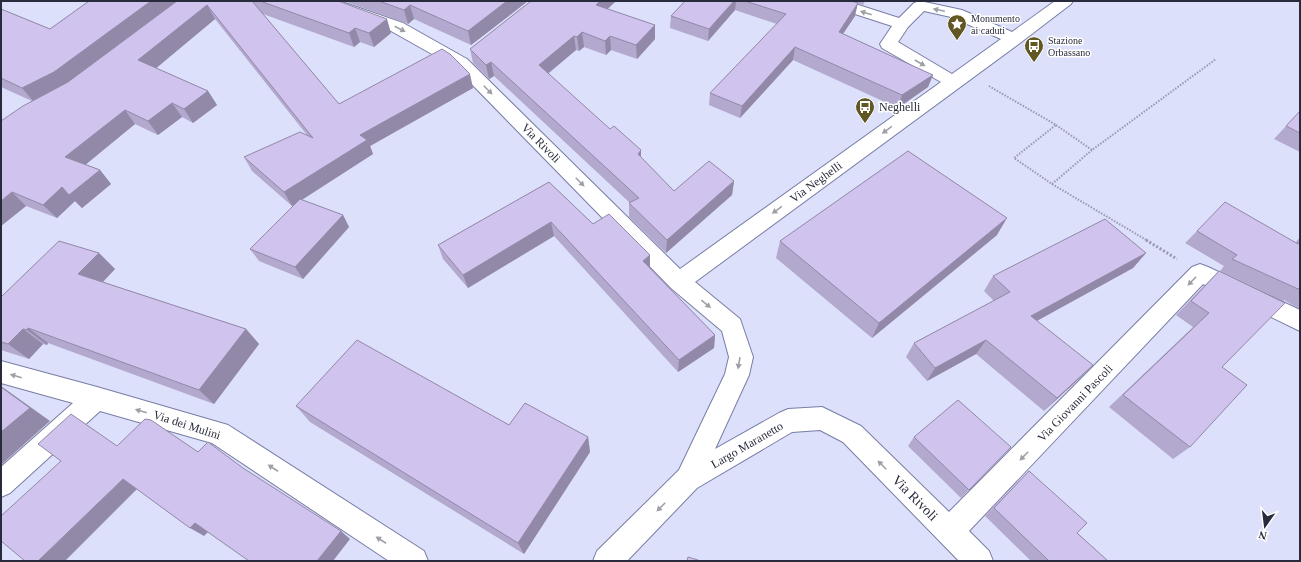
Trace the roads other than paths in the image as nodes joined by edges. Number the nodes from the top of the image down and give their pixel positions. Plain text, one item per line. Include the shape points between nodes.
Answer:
1 (324, 1) edge
2 (830, 1) edge
3 (1041, 1) edge
4 (1065, 1) edge
5 (902, 24) junction
6 (1014, 39) junction
7 (960, 77) junction
8 (679, 282) junction
9 (1300, 321) edge
10 (732, 326) joint
11 (1, 372) edge
12 (96, 398) junction
13 (852, 434) joint
14 (688, 479) junction
15 (1, 484) edge
16 (949, 532) junction
17 (414, 561) edge
18 (607, 561) edge
19 (980, 561) edge

1 -> 8 street, Via Rivoli via 397,27 467,58
5 -> 2 street
3 - 6 street via 1036,12
4 - 6 street
6 -> 5 street via 956,13 920,6
5 -> 7 street via 888,44
6 - 7 street, Via Neghelli
7 -> 8 street, Via Neghelli
8 -> 10 street, Via Rivoli
9 -> 16 street, Via Giovanni Pascoli via 1200,273
10 -> 14 street, Largo Maranetto via 741,357 737,375
12 -> 11 street, Via dei Mulini
12 - 15 street
17 -> 12 street, Via dei Mulini via 219,433
13 - 14 street, Largo Maranetto via 822,418 788,421
16 -> 13 street, Via Rivoli
14 -> 18 street, Largo Maranetto
16 - 19 street, Via Rivoli

